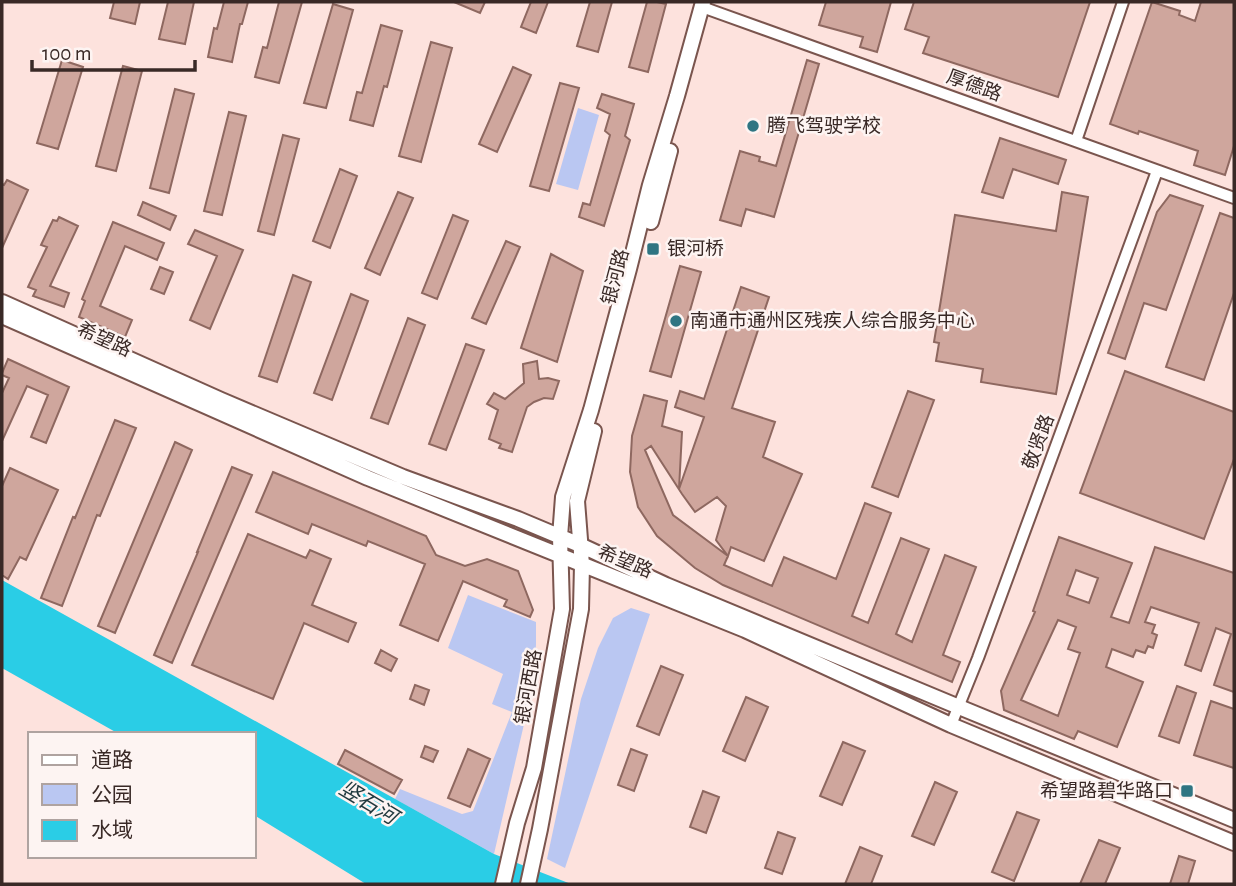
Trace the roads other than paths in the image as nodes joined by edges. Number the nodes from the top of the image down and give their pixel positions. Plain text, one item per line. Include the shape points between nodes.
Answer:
1 (1123, 2) edge
2 (707, 5) edge
3 (1076, 141) junction
4 (1157, 171) junction
5 (1234, 198) edge
6 (2, 302) edge
7 (2, 316) edge
8 (561, 537) junction
9 (580, 545) junction
10 (562, 555) junction
11 (582, 565) junction
12 (959, 707) junction
13 (951, 725) junction
14 (1234, 820) edge
15 (1234, 843) edge
16 (503, 884) edge
17 (528, 884) edge

1 - 3 street
2 - 3 street, 厚德路
2 - 8 main road, 银河路 via 650,185 591,410 563,497
2 - 9 main road, 银河路 via 587,455 577,501
3 - 4 street, 厚德路
4 - 5 street, 厚德路
4 - 12 street, 敬贤路
6 - 8 main road, 希望路 via 403,477
7 - 10 main road, 希望路 via 368,478
8 - 9 main road, 希望路
8 - 10 main road, 银河路
9 - 11 main road, 银河路
9 - 12 main road, 希望路
10 - 11 main road, 希望路
10 - 16 main road, 银河西路 via 562,609 534,768
11 - 13 main road, 希望路 via 745,630
11 - 17 main road, 银河西路 via 581,609
12 - 13 street, 敬贤路
12 - 14 main road, 希望路
13 - 15 main road, 希望路

